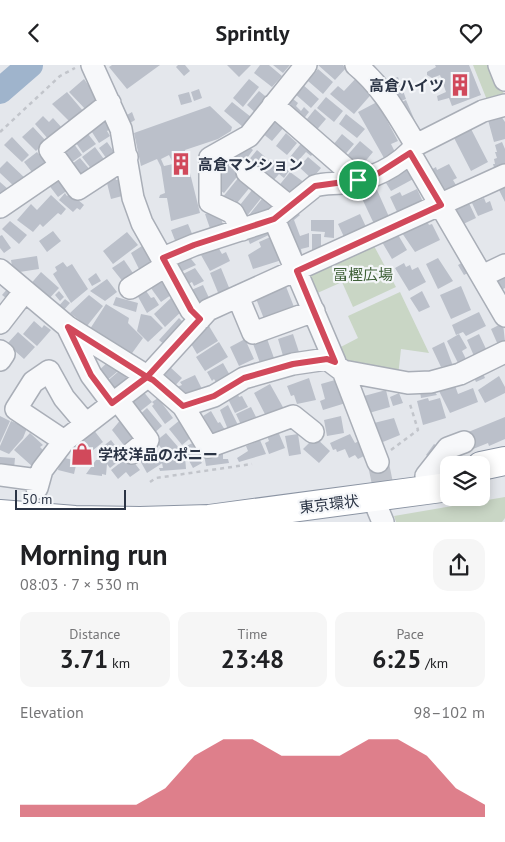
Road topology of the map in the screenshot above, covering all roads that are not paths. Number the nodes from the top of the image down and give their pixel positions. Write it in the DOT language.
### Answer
graph roads {
  1 [pos="92,65"];
  2 [pos="306,65"];
  3 [pos="356,65"];
  4 [pos="499,65"];
  5 [pos="505,80"];
  6 [pos="110,103"];
  7 [pos="273,105"];
  8 [pos="505,105"];
  9 [pos="413,149"];
  10 [pos="126,157"];
  11 [pos="60,166"];
  12 [pos="247,172"];
  13 [pos="505,175"];
  14 [pos="358,180"];
  15 [pos="441,205"];
  16 [pos="0,207"];
  17 [pos="281,213"];
  18 [pos="242,230"];
  19 [pos="165,262"];
  20 [pos="505,265"];
  21 [pos="0,270"];
  22 [pos="297,271"];
  23 [pos="482,276"];
  24 [pos="130,288"];
  25 [pos="24,292"];
  26 [pos="238,297"];
  27 [pos="314,311"];
  28 [pos="505,316"];
  29 [pos="200,319"];
  30 [pos="0,323"];
  31 [pos="68,327"];
  32 [pos="0,351"];
  33 [pos="505,352"];
  34 [pos="0,360"];
  35 [pos="339,367"];
  36 [pos="147,377"];
  37 [pos="114,401"];
  38 [pos="183,406"];
  39 [pos="86,424"];
  40 [pos="313,432"];
  41 [pos="64,441"];
  42 [pos="464,442"];
  43 [pos="132,453"];
  44 [pos="446,456"];
  45 [pos="377,460"];
  46 [pos="505,461"];
  47 [pos="490,464"];
  48 [pos="0,475"];
  49 [pos="505,476"];
  50 [pos="440,479"];
  51 [pos="490,479"];
  52 [pos="440,480"];
  53 [pos="0,499"];
  54 [pos="0,514"];
  55 [pos="384,514"];
  56 [pos="208,521"];
  1 -- 6 [label="street"];
  2 -- 7 [label="street"];
  3 -- 9 [label="street"];
  4 -- 5 [label="street"];
  6 -- 10 [label="street"];
  6 -- 11 [label="street"];
  7 -- 14 [label="street"];
  7 -- 18 [label="street"];
  8 -- 9 [label="street"];
  9 -- 14 [label="street"];
  9 -- 15 [label="street"];
  10 -- 11 [label="street"];
  10 -- 19 [label="street"];
  11 -- 16 [label="street"];
  12 -- 17 [label="street"];
  13 -- 15 [label="street"];
  14 -- 17 [label="street"];
  15 -- 22 [label="street"];
  15 -- 23 [label="street"];
  17 -- 18 [label="street"];
  17 -- 22 [label="street"];
  18 -- 19 [label="street"];
  19 -- 24 [label="street"];
  19 -- 29 [label="street"];
  20 -- 23 [label="street"];
  21 -- 25 [label="street"];
  22 -- 26 [label="street"];
  22 -- 27 [label="street"];
  23 -- 28 [label="street"];
  25 -- 30 [label="street"];
  25 -- 31 [label="street"];
  26 -- 27 [label="street"];
  26 -- 29 [label="street"];
  27 -- 35 [label="street"];
  29 -- 36 [label="street"];
  31 -- 36 [label="street"];
  31 -- 37 [label="street"];
  32 -- 34 [label="street"];
  33 -- 35 [label="street"];
  35 -- 38 [label="street"];
  35 -- 45 [label="street"];
  36 -- 37 [label="street"];
  36 -- 38 [label="street"];
  37 -- 39 [label="street"];
  37 -- 43 [label="street"];
  38 -- 40 [label="street"];
  39 -- 41 [label="street"];
  39 -- 41 [label="street"];
  41 -- 48 [label="street"];
  42 -- 44 [label="street"];
  46 -- 47 [label="highway"];
  49 -- 51 [label="highway"];
  50 -- 53 [label="highway, 東京環状"];
  52 -- 55 [label="highway, 東京環状"];
  54 -- 56 [label="highway, 東京環状"];
  55 -- 56 [label="highway, 東京環状"];
}
